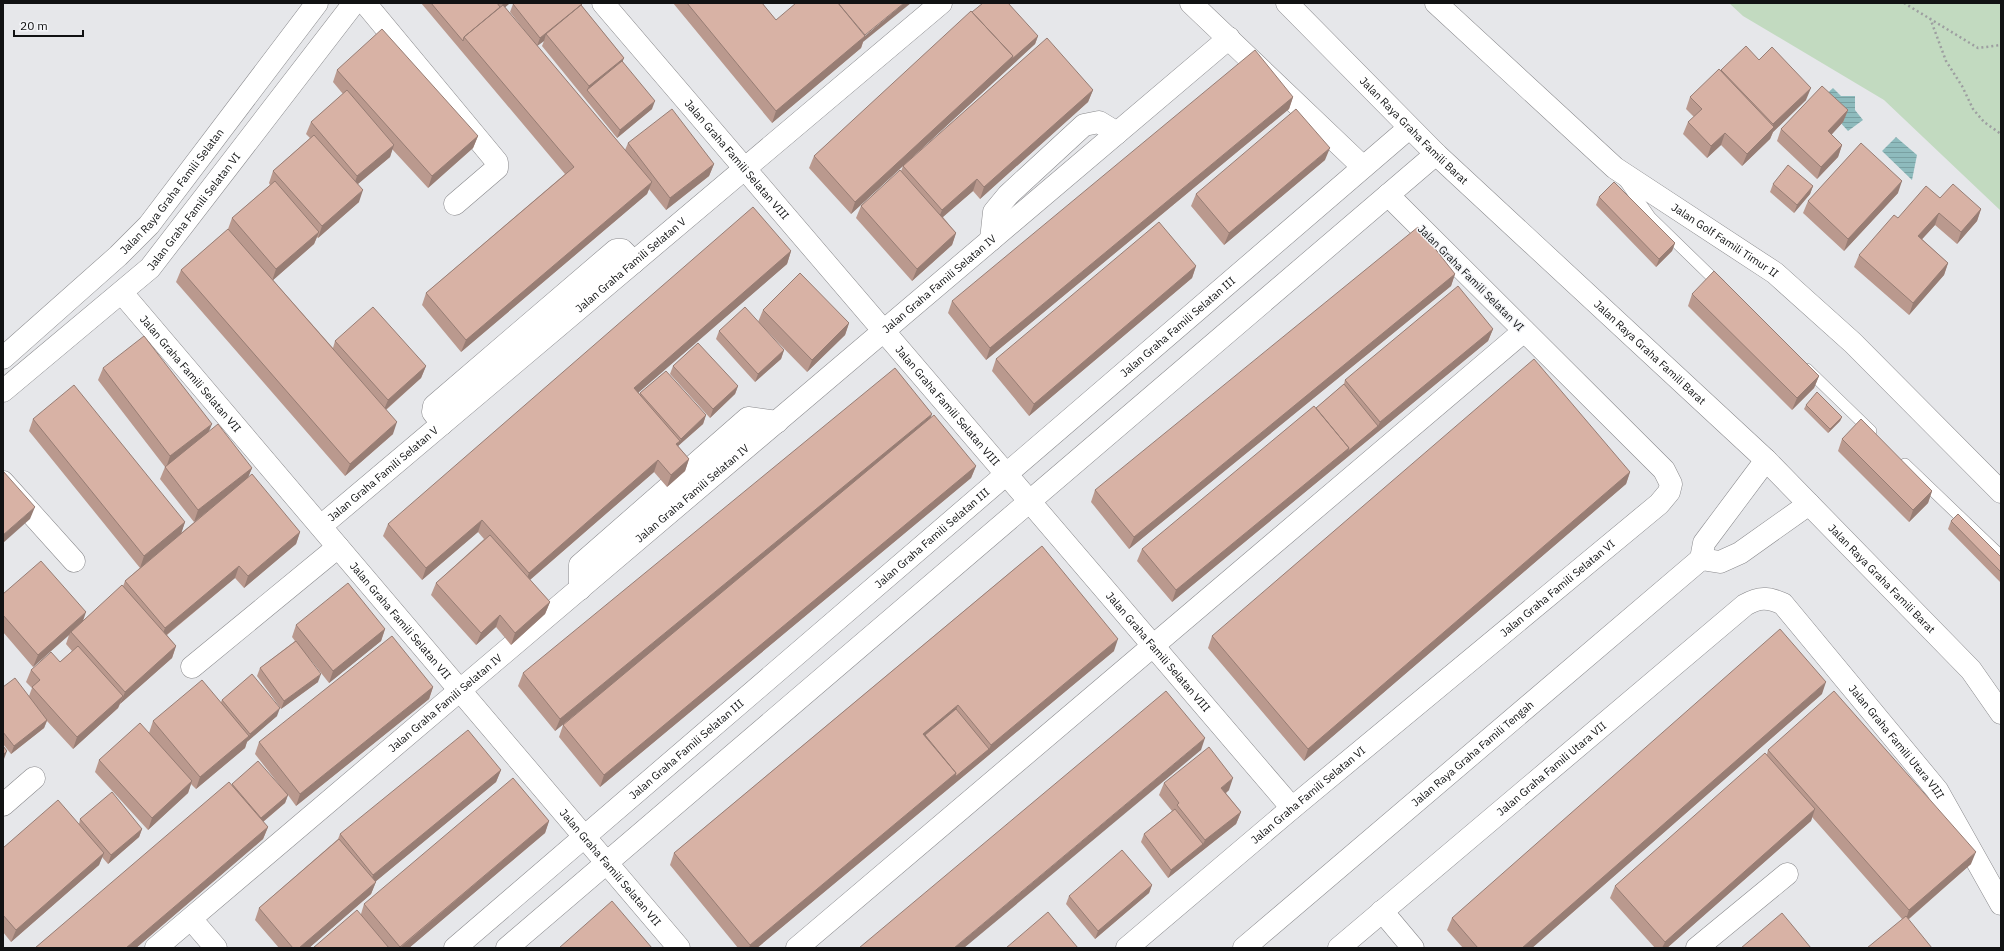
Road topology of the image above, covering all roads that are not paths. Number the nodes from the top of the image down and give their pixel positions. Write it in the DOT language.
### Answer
graph roads {
  1 [pos="317,3"];
  2 [pos="354,3"];
  3 [pos="365,3"];
  4 [pos="603,3"];
  5 [pos="941,3"];
  6 [pos="1191,3"];
  7 [pos="1287,3"];
  8 [pos="1436,3"];
  9 [pos="1229,38"];
  10 [pos="1409,128"];
  11 [pos="1436,154"];
  12 [pos="1363,167"];
  13 [pos="745,168"];
  14 [pos="1615,168"];
  15 [pos="1388,195"];
  16 [pos="455,204"];
  17 [pos="122,293"];
  18 [pos="1731,295"];
  19 [pos="884,331"];
  20 [pos="1524,331"];
  21 [pos="3,358"];
  22 [pos="1800,362"];
  23 [pos="3,391"];
  24 [pos="1880,440"];
  25 [pos="1897,456"];
  26 [pos="1766,460"];
  27 [pos="1006,474"];
  28 [pos="3,482"];
  29 [pos="2001,492"];
  30 [pos="1030,501"];
  31 [pos="1809,504"];
  32 [pos="321,526"];
  33 [pos="338,546"];
  34 [pos="2001,556"];
  35 [pos="1701,559"];
  36 [pos="74,561"];
  37 [pos="1768,598"];
  38 [pos="1153,646"];
  39 [pos="192,666"];
  40 [pos="460,690"];
  41 [pos="2001,713"];
  42 [pos="34,778"];
  43 [pos="3,805"];
  44 [pos="1292,808"];
  45 [pos="585,837"];
  46 [pos="607,863"];
  47 [pos="1787,874"];
  48 [pos="2001,904"];
  49 [pos="1382,911"];
  50 [pos="191,919"];
  51 [pos="156,948"];
  52 [pos="216,948"];
  53 [pos="455,948"];
  54 [pos="507,948"];
  55 [pos="679,948"];
  56 [pos="797,948"];
  57 [pos="1127,948"];
  58 [pos="1244,948"];
  59 [pos="1339,948"];
  60 [pos="1413,948"];
  61 [pos="1697,948"];
  1 -- 21 [label="street, Jalan Raya Graha Famili Selatan"];
  2 -- 17 [label="street, Jalan Graha Famili Selatan VI"];
  3 -- 16 [label="street"];
  4 -- 13 [label="street, Jalan Graha Famili Selatan VIII"];
  5 -- 13 [label="street, Jalan Graha Famili Selatan V"];
  6 -- 9 [label="street"];
  7 -- 10 [label="street, Jalan Raya Graha Famili Barat"];
  8 -- 14 [label="street, Jalan Golf Famili Timur II"];
  9 -- 12 [label="street"];
  9 -- 19 [label="street, Jalan Graha Famili Selatan IV"];
  10 -- 11 [label="street, Jalan Raya Graha Famili Barat"];
  10 -- 12 [label="street, Jalan Graha Famili Selatan III"];
  11 -- 15 [label="street"];
  11 -- 26 [label="street, Jalan Raya Graha Famili Barat"];
  12 -- 27 [label="street, Jalan Graha Famili Selatan III"];
  13 -- 19 [label="street, Jalan Graha Famili Selatan VIII"];
  13 -- 32 [label="street, Jalan Graha Famili Selatan V"];
  14 -- 18 [label="lane"];
  14 -- 29 [label="street, Jalan Golf Famili Timur II"];
  15 -- 20 [label="street, Jalan Graha Famili Selatan VI"];
  15 -- 30 [label="street"];
  17 -- 23 [label="street, Jalan Graha Famili Selatan VI"];
  17 -- 32 [label="street, Jalan Graha Famili Selatan VII"];
  19 -- 27 [label="street, Jalan Graha Famili Selatan VIII"];
  19 -- 40 [label="street, Jalan Graha Famili Selatan IV"];
  20 -- 38 [label="street"];
  20 -- 44 [label="street, Jalan Graha Famili Selatan VI"];
  22 -- 24 [label="lane"];
  25 -- 34 [label="lane"];
  26 -- 31 [label="street, Jalan Raya Graha Famili Barat"];
  26 -- 35 [label="street"];
  27 -- 30 [label="street, Jalan Graha Famili Selatan VIII"];
  27 -- 45 [label="street, Jalan Graha Famili Selatan III"];
  28 -- 36 [label="street"];
  30 -- 38 [label="street, Jalan Graha Famili Selatan VIII"];
  30 -- 46 [label="street"];
  31 -- 35 [label="street"];
  31 -- 41 [label="street, Jalan Raya Graha Famili Barat"];
  32 -- 33 [label="street, Jalan Graha Famili Selatan VII"];
  33 -- 39 [label="street"];
  33 -- 40 [label="street, Jalan Graha Famili Selatan VII"];
  35 -- 58 [label="street, Jalan Raya Graha Famili Tengah"];
  37 -- 48 [label="street, Jalan Graha Famili Utara VIII"];
  37 -- 49 [label="street, Jalan Graha Famili Utara VII"];
  38 -- 44 [label="street, Jalan Graha Famili Selatan VIII"];
  38 -- 56 [label="street"];
  40 -- 45 [label="street, Jalan Graha Famili Selatan VII"];
  40 -- 50 [label="street, Jalan Graha Famili Selatan IV"];
  42 -- 43 [label="street"];
  44 -- 57 [label="street, Jalan Graha Famili Selatan VI"];
  45 -- 46 [label="street, Jalan Graha Famili Selatan VII"];
  45 -- 53 [label="street, Jalan Graha Famili Selatan III"];
  46 -- 54 [label="street"];
  46 -- 55 [label="street, Jalan Graha Famili Selatan VII"];
  47 -- 61 [label="street"];
  49 -- 59 [label="street, Jalan Graha Famili Utara VII"];
  49 -- 60 [label="street"];
  50 -- 51 [label="street, Jalan Graha Famili Selatan IV"];
  50 -- 52 [label="street"];
}
